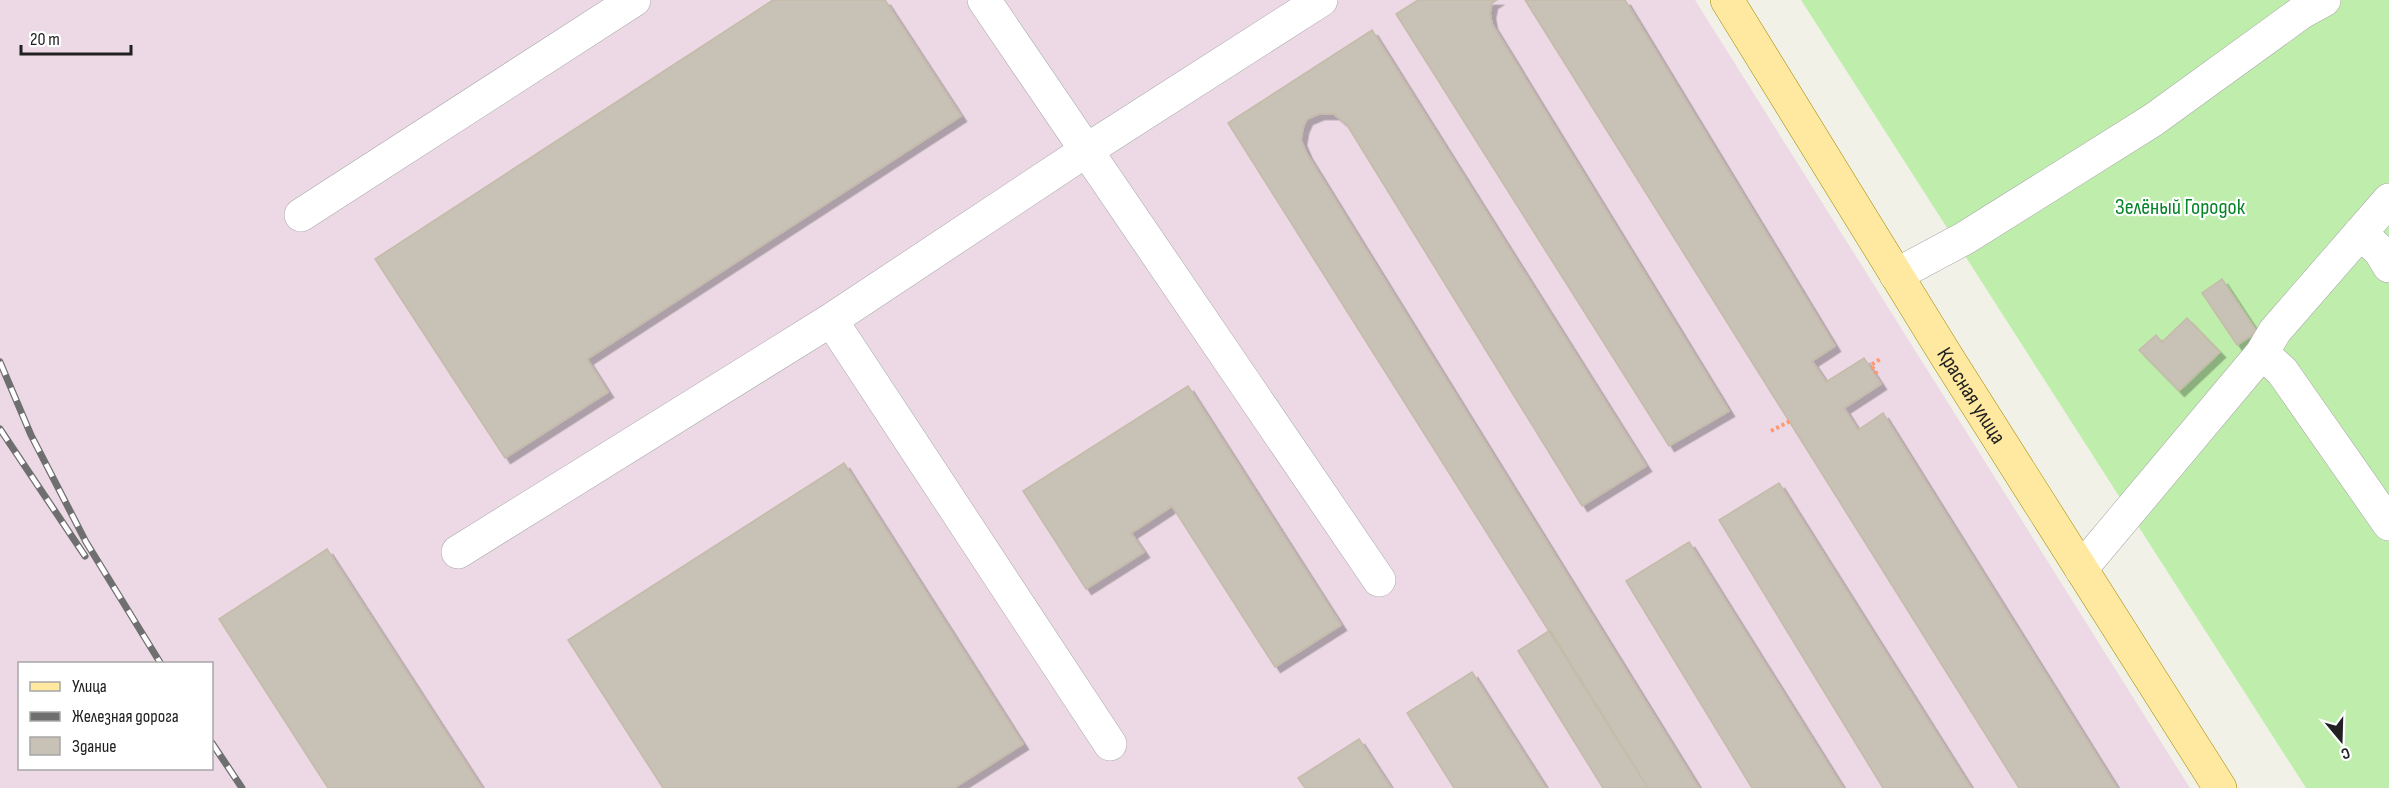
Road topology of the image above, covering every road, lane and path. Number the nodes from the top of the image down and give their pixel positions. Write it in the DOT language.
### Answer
graph roads {
  1 [pos="634,0"];
  2 [pos="984,0"];
  3 [pos="1321,0"];
  4 [pos="1727,0"];
  5 [pos="2307,4"];
  6 [pos="1283,10"];
  7 [pos="1087,150"];
  8 [pos="2389,200"];
  9 [pos="301,214"];
  10 [pos="2360,233"];
  11 [pos="2389,266"];
  12 [pos="1896,275"];
  13 [pos="831,320"];
  14 [pos="2262,353"];
  15 [pos="1882,358"];
  16 [pos="1877,374"];
  17 [pos="1790,422"];
  18 [pos="1771,431"];
  19 [pos="2389,524"];
  20 [pos="458,552"];
  21 [pos="2081,569"];
  22 [pos="1379,580"];
  23 [pos="1110,744"];
  24 [pos="2220,788"];
  1 -- 9 [label="lane"];
  2 -- 7 [label="lane"];
  3 -- 6 [label="lane"];
  4 -- 12 [label="main road, Красная улица"];
  5 -- 12 [label="lane"];
  6 -- 7 [label="lane"];
  7 -- 13 [label="lane"];
  7 -- 22 [label="lane"];
  8 -- 10 [label="lane"];
  10 -- 11 [label="lane"];
  10 -- 14 [label="lane"];
  12 -- 21 [label="main road, Красная улица"];
  13 -- 20 [label="lane"];
  13 -- 23 [label="lane"];
  14 -- 19 [label="lane"];
  14 -- 21 [label="lane"];
  15 -- 16 [label="path"];
  17 -- 18 [label="path"];
  21 -- 24 [label="main road, Красная улица"];
}
